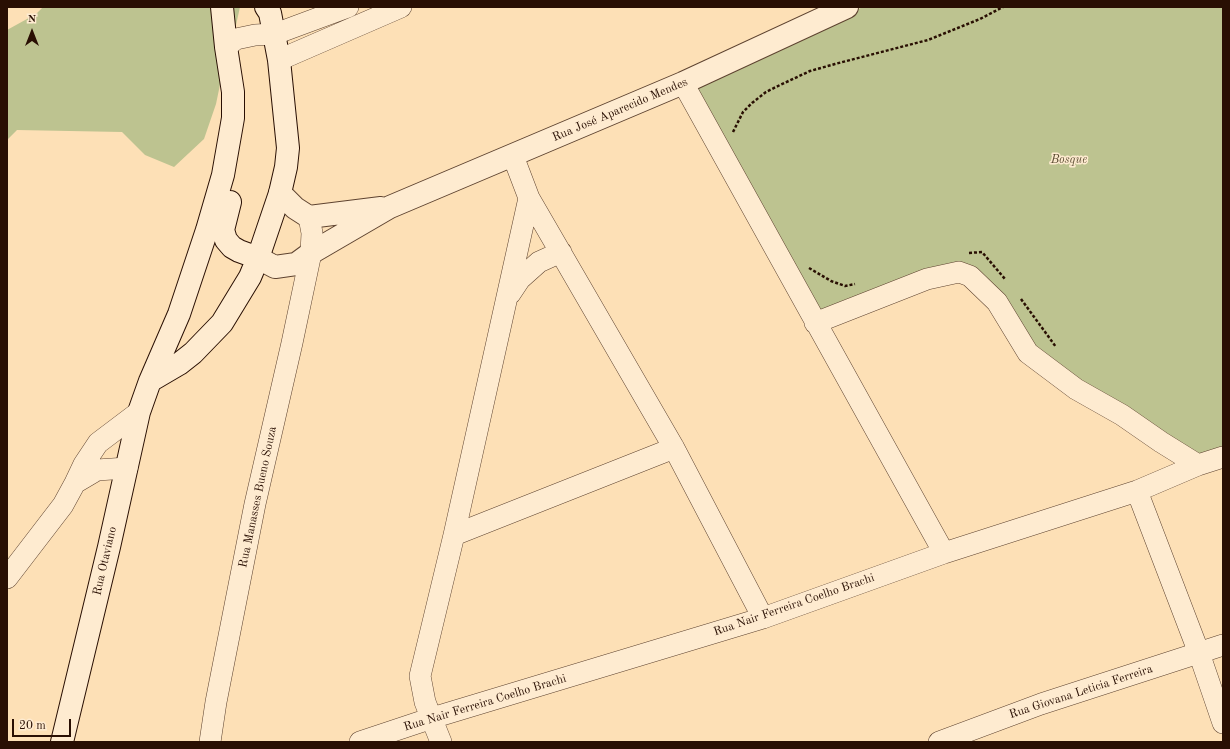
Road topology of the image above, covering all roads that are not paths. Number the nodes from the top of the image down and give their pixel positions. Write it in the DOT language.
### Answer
graph roads {
  1 [pos="222,7"];
  2 [pos="266,7"];
  3 [pos="348,7"];
  4 [pos="401,7"];
  5 [pos="846,7"];
  6 [pos="275,34"];
  7 [pos="226,47"];
  8 [pos="279,60"];
  9 [pos="683,83"];
  10 [pos="513,156"];
  11 [pos="223,174"];
  12 [pos="280,193"];
  13 [pos="529,198"];
  14 [pos="390,207"];
  15 [pos="309,217"];
  16 [pos="561,252"];
  17 [pos="311,253"];
  18 [pos="258,258"];
  19 [pos="507,298"];
  20 [pos="815,323"];
  21 [pos="150,381"];
  22 [pos="139,412"];
  23 [pos="674,448"];
  24 [pos="1223,457"];
  25 [pos="1198,466"];
  26 [pos="127,468"];
  27 [pos="75,483"];
  28 [pos="1137,491"];
  29 [pos="454,536"];
  30 [pos="944,553"];
  31 [pos="7,578"];
  32 [pos="763,618"];
  33 [pos="1223,645"];
  34 [pos="1199,653"];
  35 [pos="432,718"];
  36 [pos="1223,723"];
  37 [pos="62,742"];
  38 [pos="210,742"];
  39 [pos="360,742"];
  40 [pos="441,742"];
  41 [pos="939,742"];
  1 -- 7 [label="main road, Rua Otaviano"];
  2 -- 6 [label="main road"];
  3 -- 6 [label="street"];
  4 -- 8 [label="street"];
  5 -- 9 [label="main road, Rua José Aparecido Mendes"];
  6 -- 7 [label="street"];
  6 -- 8 [label="main road"];
  7 -- 11 [label="main road, Rua Otaviano"];
  8 -- 12 [label="main road"];
  9 -- 10 [label="main road, Rua José Aparecido Mendes"];
  9 -- 20 [label="street"];
  10 -- 13 [label="street"];
  10 -- 14 [label="main road, Rua José Aparecido Mendes"];
  11 -- 18 [label="main road"];
  11 -- 21 [label="main road, Rua Otaviano"];
  12 -- 15 [label="main road"];
  12 -- 18 [label="main road"];
  13 -- 16 [label="street"];
  13 -- 19 [label="street"];
  14 -- 15 [label="main road"];
  14 -- 17 [label="main road"];
  15 -- 17 [label="street, Rua Manasses Bueno Souza"];
  16 -- 19 [label="street"];
  16 -- 23 [label="street"];
  17 -- 18 [label="main road"];
  17 -- 38 [label="street, Rua Manasses Bueno Souza"];
  18 -- 21 [label="main road"];
  19 -- 29 [label="street"];
  20 -- 25 [label="street"];
  20 -- 30 [label="street"];
  21 -- 22 [label="main road, Rua Otaviano"];
  22 -- 26 [label="main road, Rua Otaviano"];
  22 -- 27 [label="street"];
  23 -- 29 [label="street"];
  23 -- 32 [label="street"];
  24 -- 25 [label="street, Rua Nair Ferreira Coelho Brachi"];
  25 -- 28 [label="street, Rua Nair Ferreira Coelho Brachi"];
  26 -- 27 [label="street"];
  26 -- 37 [label="main road, Rua Otaviano"];
  27 -- 31 [label="street"];
  28 -- 30 [label="street, Rua Nair Ferreira Coelho Brachi"];
  28 -- 34 [label="street"];
  29 -- 35 [label="street"];
  30 -- 32 [label="street, Rua Nair Ferreira Coelho Brachi"];
  32 -- 35 [label="street, Rua Nair Ferreira Coelho Brachi"];
  33 -- 34 [label="street, Rua Giovana Leticia Ferreira"];
  34 -- 36 [label="street"];
  34 -- 41 [label="street, Rua Giovana Leticia Ferreira"];
  35 -- 39 [label="street, Rua Nair Ferreira Coelho Brachi"];
  35 -- 40 [label="street"];
}
